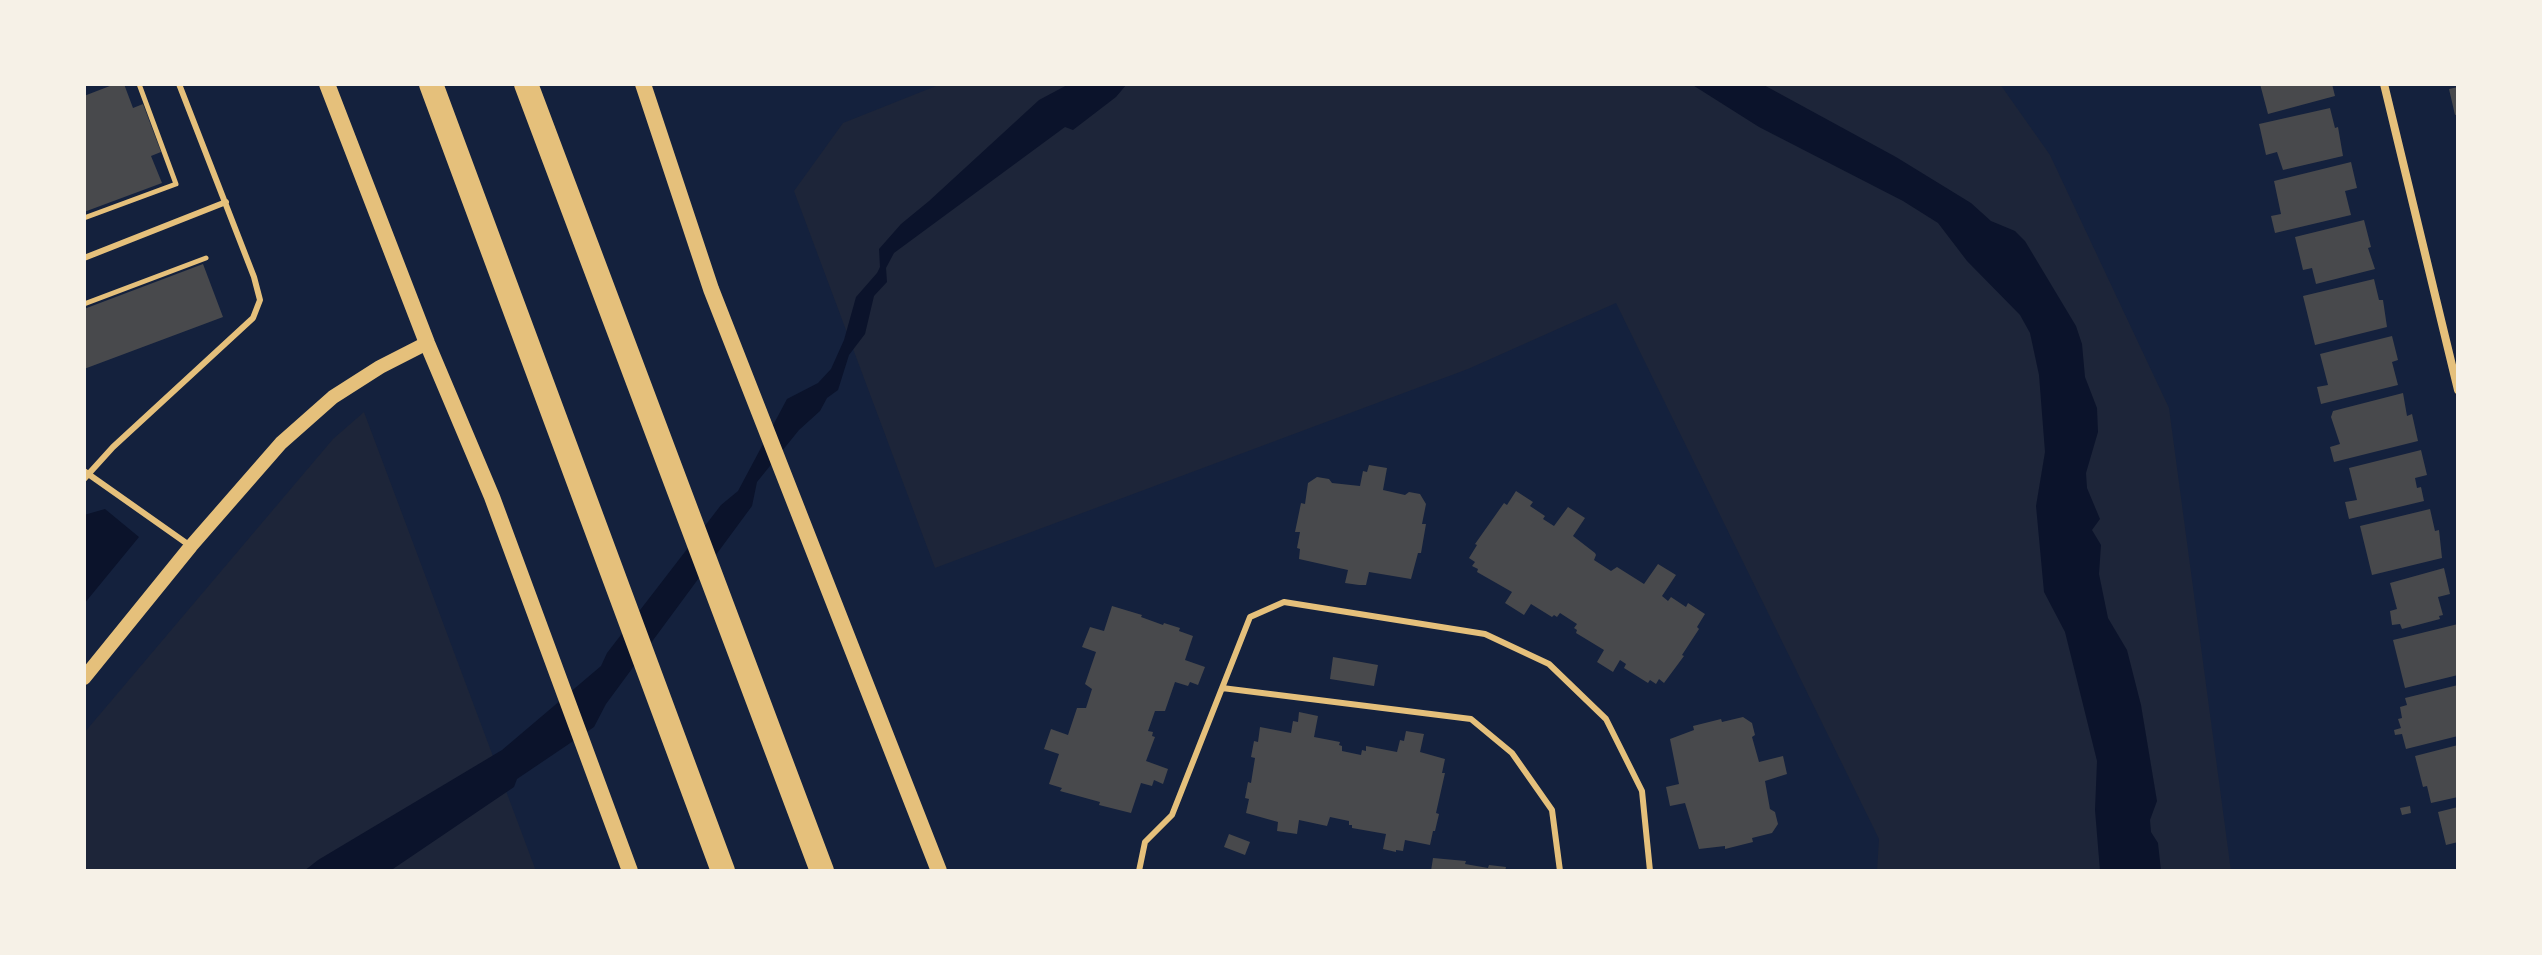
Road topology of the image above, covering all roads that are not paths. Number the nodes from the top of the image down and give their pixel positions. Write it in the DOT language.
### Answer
graph roads {
  1 [pos="179,84"];
  2 [pos="327,84"];
  3 [pos="431,84"];
  4 [pos="526,84"];
  5 [pos="534,84"];
  6 [pos="643,84"];
  7 [pos="2384,84"];
  8 [pos="554,161"];
  9 [pos="226,202"];
  10 [pos="84,258"];
  11 [pos="427,343"];
  12 [pos="2458,390"];
  13 [pos="85,475"];
  14 [pos="191,546"];
  15 [pos="84,678"];
  16 [pos="1222,688"];
  17 [pos="630,871"];
  18 [pos="723,871"];
  19 [pos="822,871"];
  20 [pos="939,871"];
  21 [pos="1139,871"];
  22 [pos="1560,871"];
  23 [pos="1650,871"];
  1 -- 9 [label="lane"];
  2 -- 11 [label="main road"];
  3 -- 18 [label="highway"];
  4 -- 8 [label="highway"];
  5 -- 8 [label="highway"];
  6 -- 20 [label="main road"];
  7 -- 12 [label="street"];
  8 -- 19 [label="highway"];
  9 -- 10 [label="lane"];
  9 -- 13 [label="lane"];
  11 -- 14 [label="street"];
  11 -- 17 [label="main road"];
  13 -- 14 [label="lane"];
  14 -- 15 [label="street"];
  16 -- 21 [label="lane"];
  16 -- 22 [label="lane"];
  16 -- 23 [label="lane"];
}
